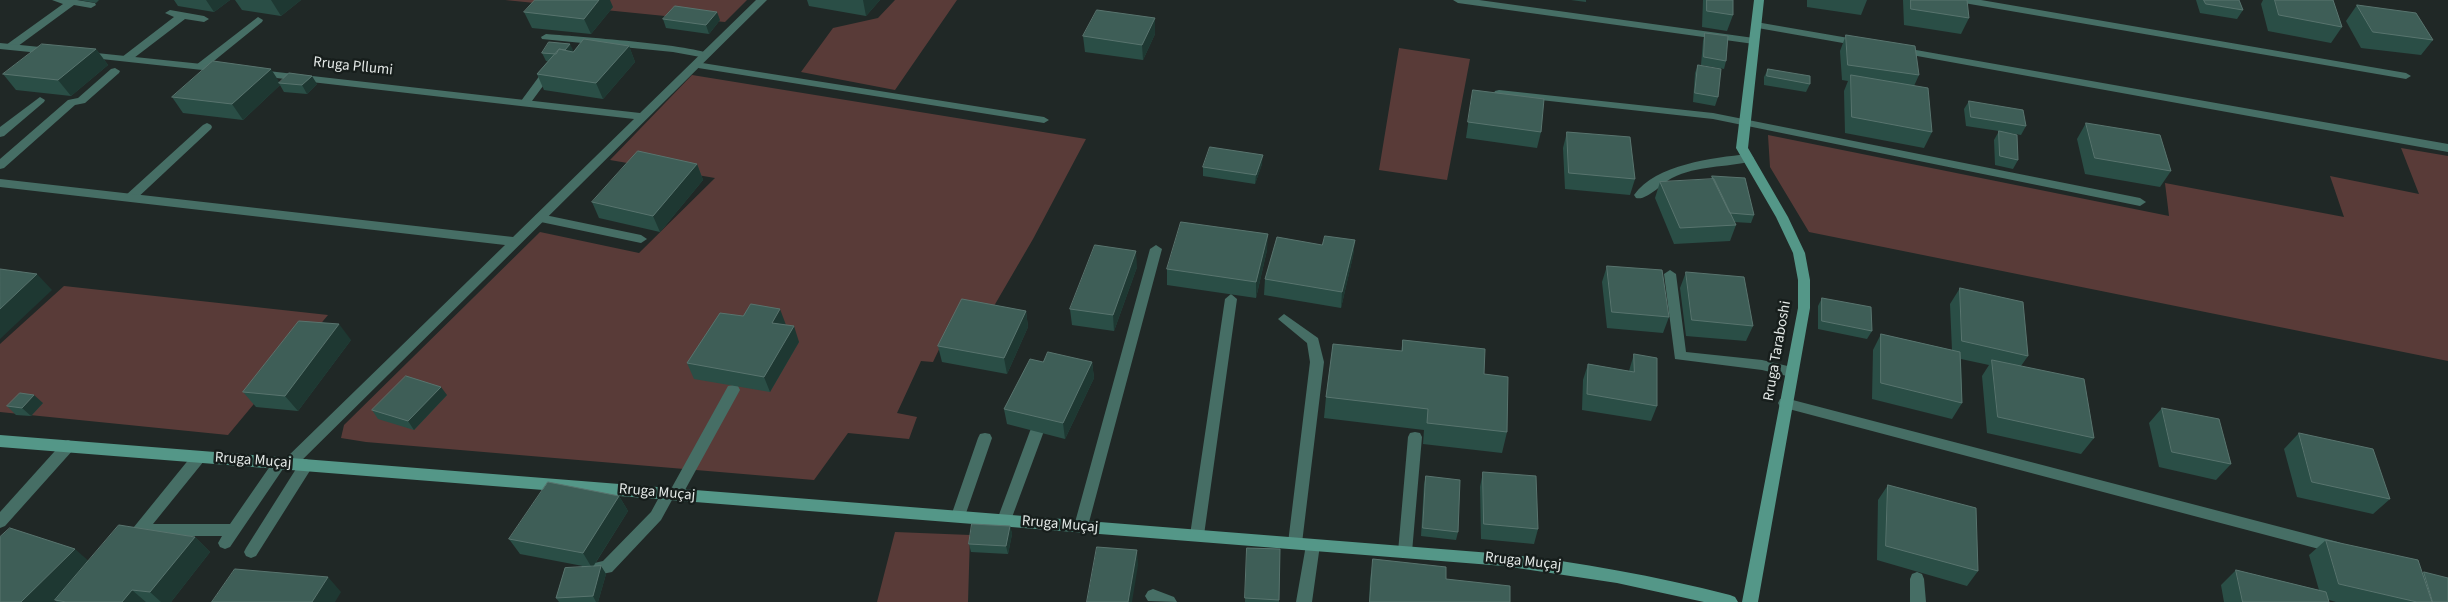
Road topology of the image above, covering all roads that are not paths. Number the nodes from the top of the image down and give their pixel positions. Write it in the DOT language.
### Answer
graph roads {
  1 [pos="57,0"];
  2 [pos="762,0"];
  3 [pos="1458,0"];
  4 [pos="1759,0"];
  5 [pos="1964,0"];
  6 [pos="72,2"];
  7 [pos="91,5"];
  8 [pos="170,13"];
  9 [pos="183,15"];
  10 [pos="204,19"];
  11 [pos="258,20"];
  12 [pos="1756,25"];
  13 [pos="546,37"];
  14 [pos="1754,41"];
  15 [pos="1869,44"];
  16 [pos="5,46"];
  17 [pos="1889,48"];
  18 [pos="58,52"];
  19 [pos="77,54"];
  20 [pos="706,55"];
  21 [pos="126,60"];
  22 [pos="553,65"];
  23 [pos="696,65"];
  24 [pos="200,67"];
  25 [pos="230,70"];
  26 [pos="115,71"];
  27 [pos="250,72"];
  28 [pos="2406,76"];
  29 [pos="1499,94"];
  30 [pos="40,100"];
  31 [pos="525,103"];
  32 [pos="643,117"];
  33 [pos="1044,120"];
  34 [pos="1744,124"];
  35 [pos="207,127"];
  36 [pos="0,133"];
  37 [pos="2448,148"];
  38 [pos="1748,158"];
  39 [pos="0,165"];
  40 [pos="0,183"];
  41 [pos="1640,195"];
  42 [pos="130,198"];
  43 [pos="2140,202"];
  44 [pos="540,218"];
  45 [pos="641,239"];
  46 [pos="516,242"];
  47 [pos="1156,249"];
  48 [pos="1670,274"];
  49 [pos="1230,299"];
  50 [pos="1284,319"];
  51 [pos="1791,372"];
  52 [pos="733,390"];
  53 [pos="1784,404"];
  54 [pos="1037,431"];
  55 [pos="1415,437"];
  56 [pos="985,438"];
  57 [pos="0,441"];
  58 [pos="68,446"];
  59 [pos="199,457"];
  60 [pos="285,464"];
  61 [pos="306,465"];
  62 [pos="672,494"];
  63 [pos="958,516"];
  64 [pos="1004,520"];
  65 [pos="0,522"];
  66 [pos="1081,526"];
  67 [pos="140,530"];
  68 [pos="234,530"];
  69 [pos="1197,535"];
  70 [pos="225,543"];
  71 [pos="1295,543"];
  72 [pos="1313,545"];
  73 [pos="121,551"];
  74 [pos="2350,551"];
  75 [pos="251,552"];
  76 [pos="1405,552"];
  77 [pos="585,572"];
  78 [pos="1917,580"];
  79 [pos="1153,596"];
  80 [pos="1169,602"];
  81 [pos="1304,602"];
  82 [pos="1730,602"];
  83 [pos="1750,602"];
  84 [pos="1918,602"];
  1 -- 6 [label="street"];
  2 -- 20 [label="street"];
  3 -- 14 [label="street"];
  4 -- 12 [label="street, Rruga Taraboshi"];
  5 -- 28 [label="street"];
  6 -- 7 [label="street"];
  6 -- 16 [label="street"];
  8 -- 9 [label="street"];
  9 -- 10 [label="street"];
  9 -- 21 [label="street"];
  11 -- 24 [label="street"];
  12 -- 14 [label="street, Rruga Taraboshi"];
  12 -- 15 [label="street"];
  13 -- 20 [label="street"];
  14 -- 34 [label="street, Rruga Taraboshi"];
  16 -- 18 [label="street"];
  17 -- 37 [label="street"];
  19 -- 21 [label="street"];
  20 -- 23 [label="street"];
  21 -- 24 [label="street"];
  22 -- 31 [label="street"];
  23 -- 32 [label="street"];
  23 -- 33 [label="street"];
  24 -- 25 [label="street"];
  26 -- 39 [label="street"];
  27 -- 31 [label="street, Rruga Pllumi"];
  29 -- 34 [label="street"];
  30 -- 36 [label="street"];
  31 -- 32 [label="street, Rruga Pllumi"];
  32 -- 44 [label="street"];
  34 -- 38 [label="street, Rruga Taraboshi"];
  34 -- 43 [label="street"];
  35 -- 42 [label="street"];
  38 -- 41 [label="street"];
  38 -- 51 [label="street, Rruga Taraboshi"];
  40 -- 42 [label="street"];
  42 -- 46 [label="street"];
  44 -- 45 [label="street"];
  44 -- 46 [label="street"];
  46 -- 60 [label="street"];
  47 -- 66 [label="street"];
  48 -- 51 [label="street"];
  49 -- 69 [label="street"];
  50 -- 71 [label="street"];
  51 -- 53 [label="street, Rruga Taraboshi"];
  52 -- 62 [label="street"];
  53 -- 74 [label="street"];
  53 -- 83 [label="street, Rruga Taraboshi"];
  54 -- 64 [label="street"];
  55 -- 76 [label="street"];
  56 -- 63 [label="street"];
  57 -- 58 [label="street, Rruga Muçaj"];
  58 -- 59 [label="street, Rruga Muçaj"];
  58 -- 65 [label="street"];
  59 -- 60 [label="street, Rruga Muçaj"];
  59 -- 67 [label="street"];
  60 -- 61 [label="street, Rruga Muçaj"];
  60 -- 68 [label="street"];
  61 -- 62 [label="street, Rruga Muçaj"];
  61 -- 75 [label="street"];
  62 -- 63 [label="street, Rruga Muçaj"];
  62 -- 77 [label="street"];
  63 -- 64 [label="street, Rruga Muçaj"];
  64 -- 66 [label="street, Rruga Muçaj"];
  66 -- 69 [label="street, Rruga Muçaj"];
  67 -- 68 [label="street"];
  67 -- 73 [label="street"];
  68 -- 70 [label="street"];
  69 -- 71 [label="street, Rruga Muçaj"];
  71 -- 72 [label="street, Rruga Muçaj"];
  72 -- 76 [label="street, Rruga Muçaj"];
  72 -- 81 [label="street"];
  76 -- 82 [label="street, Rruga Muçaj"];
  78 -- 84 [label="street"];
  79 -- 80 [label="street"];
}
